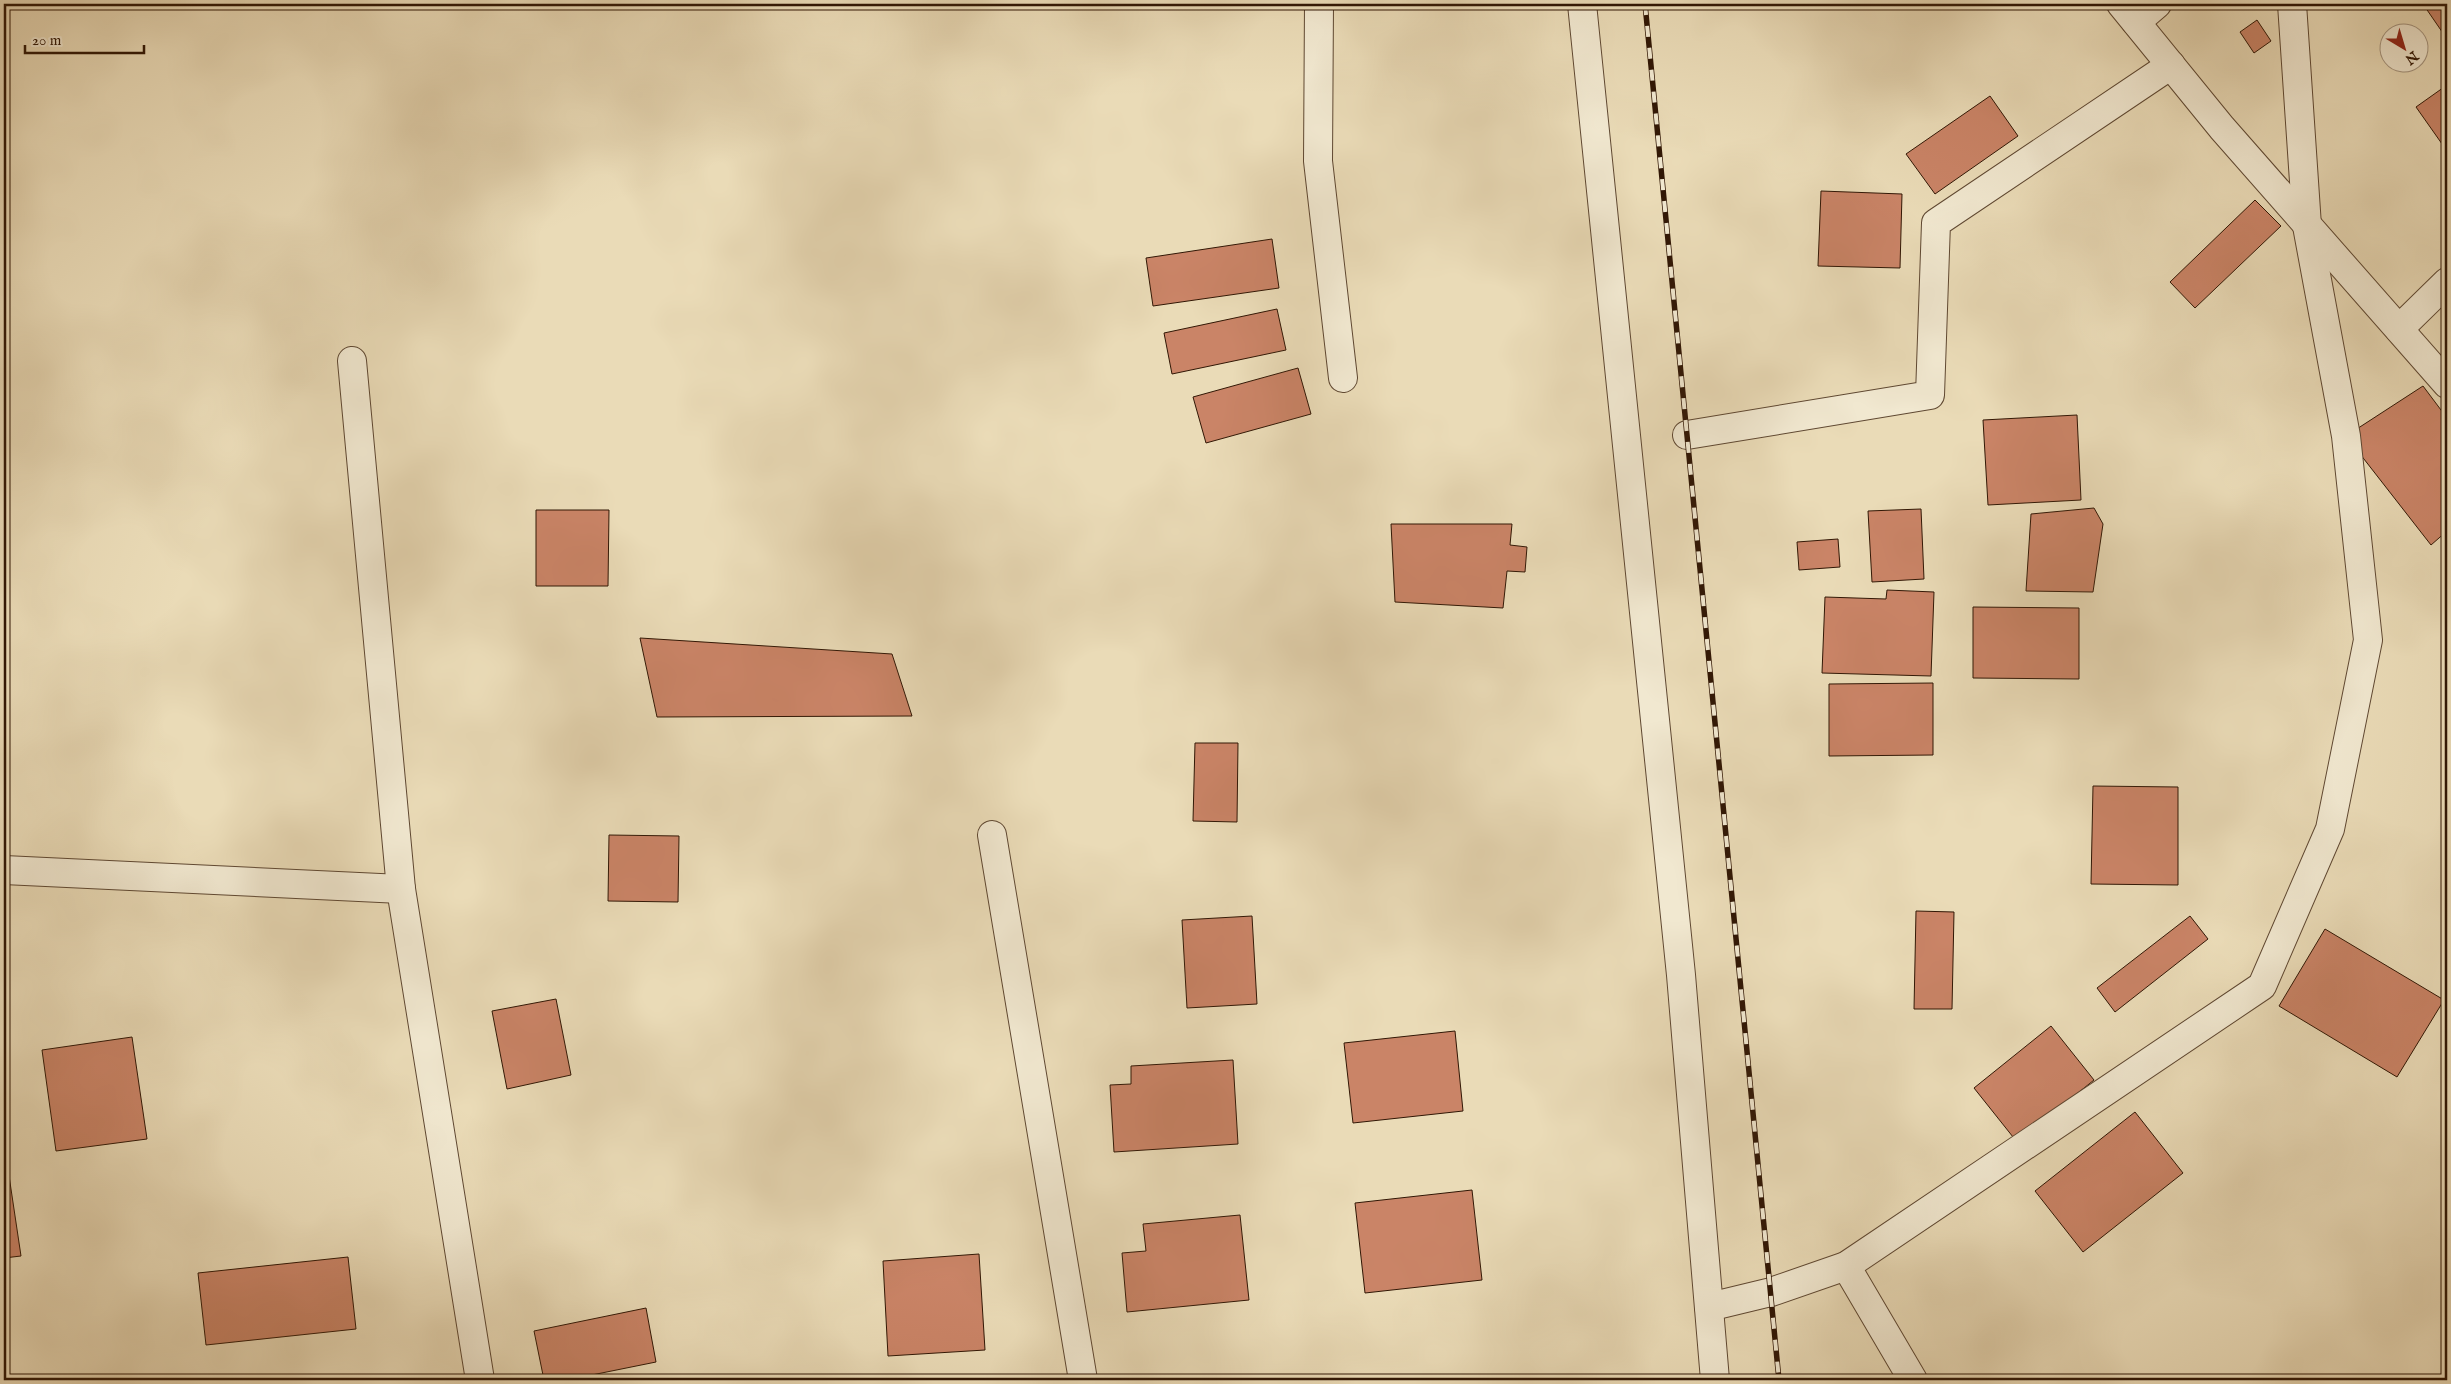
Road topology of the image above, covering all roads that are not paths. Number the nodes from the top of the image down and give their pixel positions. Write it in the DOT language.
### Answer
graph roads {
  1 [pos="1318,4"];
  2 [pos="1582,4"];
  3 [pos="2157,4"];
  4 [pos="2292,4"];
  5 [pos="2128,13"];
  6 [pos="2171,65"];
  7 [pos="2307,226"];
  8 [pos="2447,282"];
  9 [pos="2399,329"];
  10 [pos="352,361"];
  11 [pos="1343,378"];
  12 [pos="2447,384"];
  13 [pos="1687,435"];
  14 [pos="992,835"];
  15 [pos="4,870"];
  16 [pos="401,889"];
  17 [pos="1846,1266"];
  18 [pos="1709,1307"];
  19 [pos="480,1380"];
  20 [pos="1083,1380"];
  21 [pos="1715,1380"];
  22 [pos="1913,1380"];
  1 -- 11 [label="street"];
  2 -- 18 [label="street"];
  3 -- 5 [label="street"];
  4 -- 7 [label="street"];
  5 -- 6 [label="street"];
  6 -- 7 [label="street"];
  6 -- 13 [label="street"];
  7 -- 9 [label="street"];
  7 -- 17 [label="street"];
  8 -- 9 [label="street"];
  9 -- 12 [label="street"];
  10 -- 16 [label="street"];
  14 -- 20 [label="street"];
  15 -- 16 [label="street"];
  16 -- 19 [label="street"];
  17 -- 18 [label="street"];
  17 -- 22 [label="street"];
  18 -- 21 [label="street"];
}
